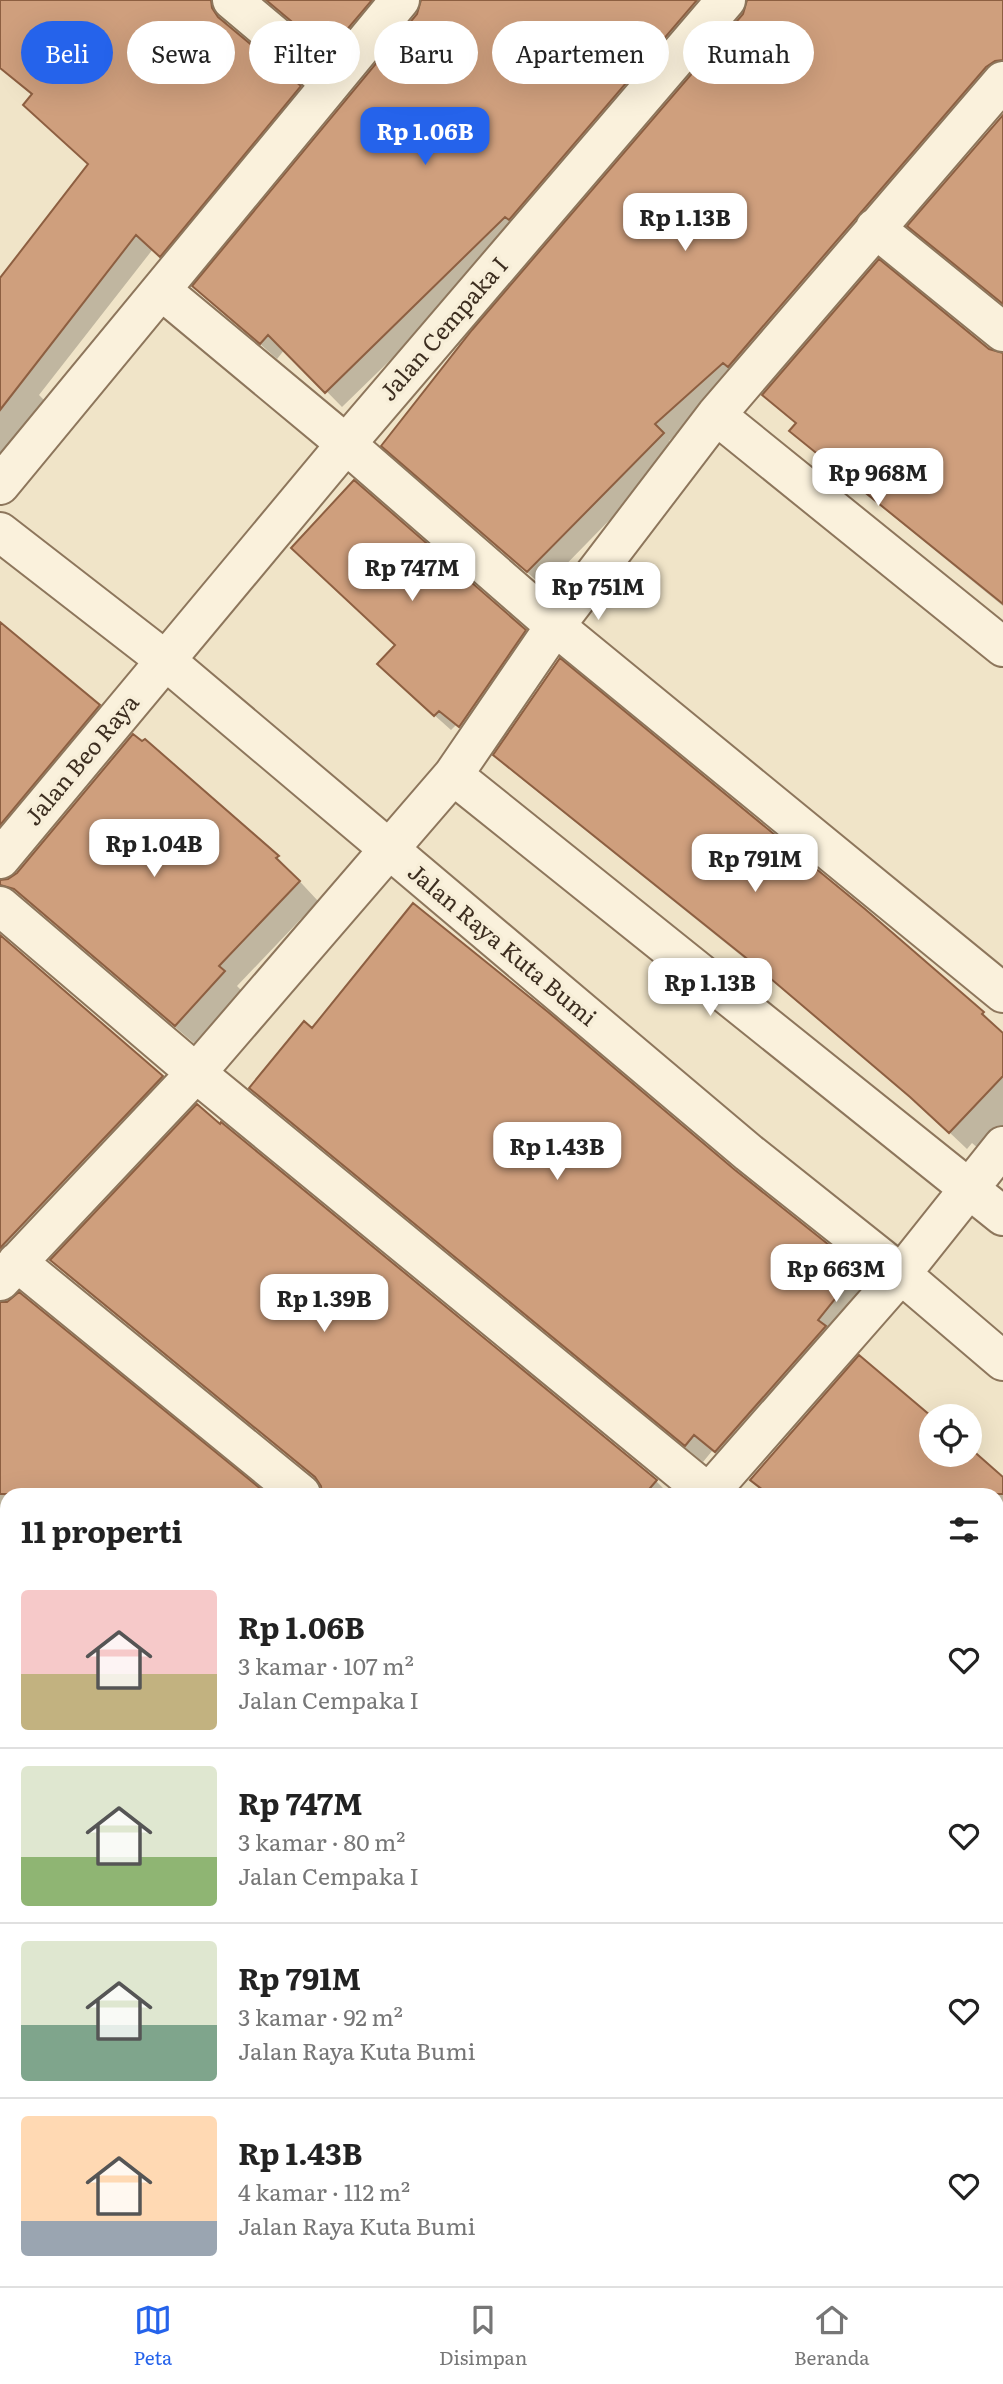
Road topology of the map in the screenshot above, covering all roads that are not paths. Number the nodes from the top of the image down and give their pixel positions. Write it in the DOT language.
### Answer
graph roads {
  1 [pos="232,0"];
  2 [pos="400,0"];
  3 [pos="726,0"];
  4 [pos="257,21"];
  5 [pos="360,48"];
  6 [pos="1003,81"];
  7 [pos="330,84"];
  8 [pos="875,228"];
  9 [pos="160,290"];
  10 [pos="1003,332"];
  11 [pos="716,415"];
  12 [pos="346,444"];
  13 [pos="0,485"];
  14 [pos="0,532"];
  15 [pos="555,626"];
  16 [pos="1003,647"];
  17 [pos="165,660"];
  18 [pos="453,775"];
  19 [pos="388,849"];
  20 [pos="0,859"];
  21 [pos="0,906"];
  22 [pos="1003,993"];
  23 [pos="196,1073"];
  24 [pos="1003,1146"];
  25 [pos="969,1187"];
  26 [pos="1003,1216"];
  27 [pos="8,1272"];
  28 [pos="901,1274"];
  29 [pos="1003,1360"];
  30 [pos="293,1488"];
  31 [pos="701,1488"];
  32 [pos="713,1488"];
  1 -- 4 [label="street"];
  2 -- 5 [label="street"];
  3 -- 12 [label="street, Jalan Cempaka I"];
  6 -- 8 [label="street"];
  7 -- 9 [label="street"];
  8 -- 10 [label="street"];
  8 -- 11 [label="street"];
  9 -- 12 [label="street"];
  9 -- 13 [label="street"];
  11 -- 15 [label="street"];
  11 -- 16 [label="street"];
  12 -- 15 [label="street"];
  12 -- 17 [label="street, Jalan Cempaka I"];
  14 -- 17 [label="street, Jalan Raya Kuta Bumi"];
  15 -- 18 [label="street"];
  15 -- 22 [label="street"];
  17 -- 19 [label="street, Jalan Raya Kuta Bumi"];
  17 -- 20 [label="street, Jalan Beo Raya"];
  18 -- 19 [label="street"];
  18 -- 25 [label="street"];
  19 -- 23 [label="street"];
  19 -- 28 [label="street, Jalan Raya Kuta Bumi"];
  21 -- 23 [label="street"];
  23 -- 27 [label="street"];
  23 -- 31 [label="street"];
  24 -- 25 [label="street"];
  25 -- 26 [label="street"];
  25 -- 28 [label="street"];
  27 -- 30 [label="street"];
  28 -- 29 [label="street, Jalan Raya Kuta Bumi"];
  28 -- 32 [label="street"];
}
